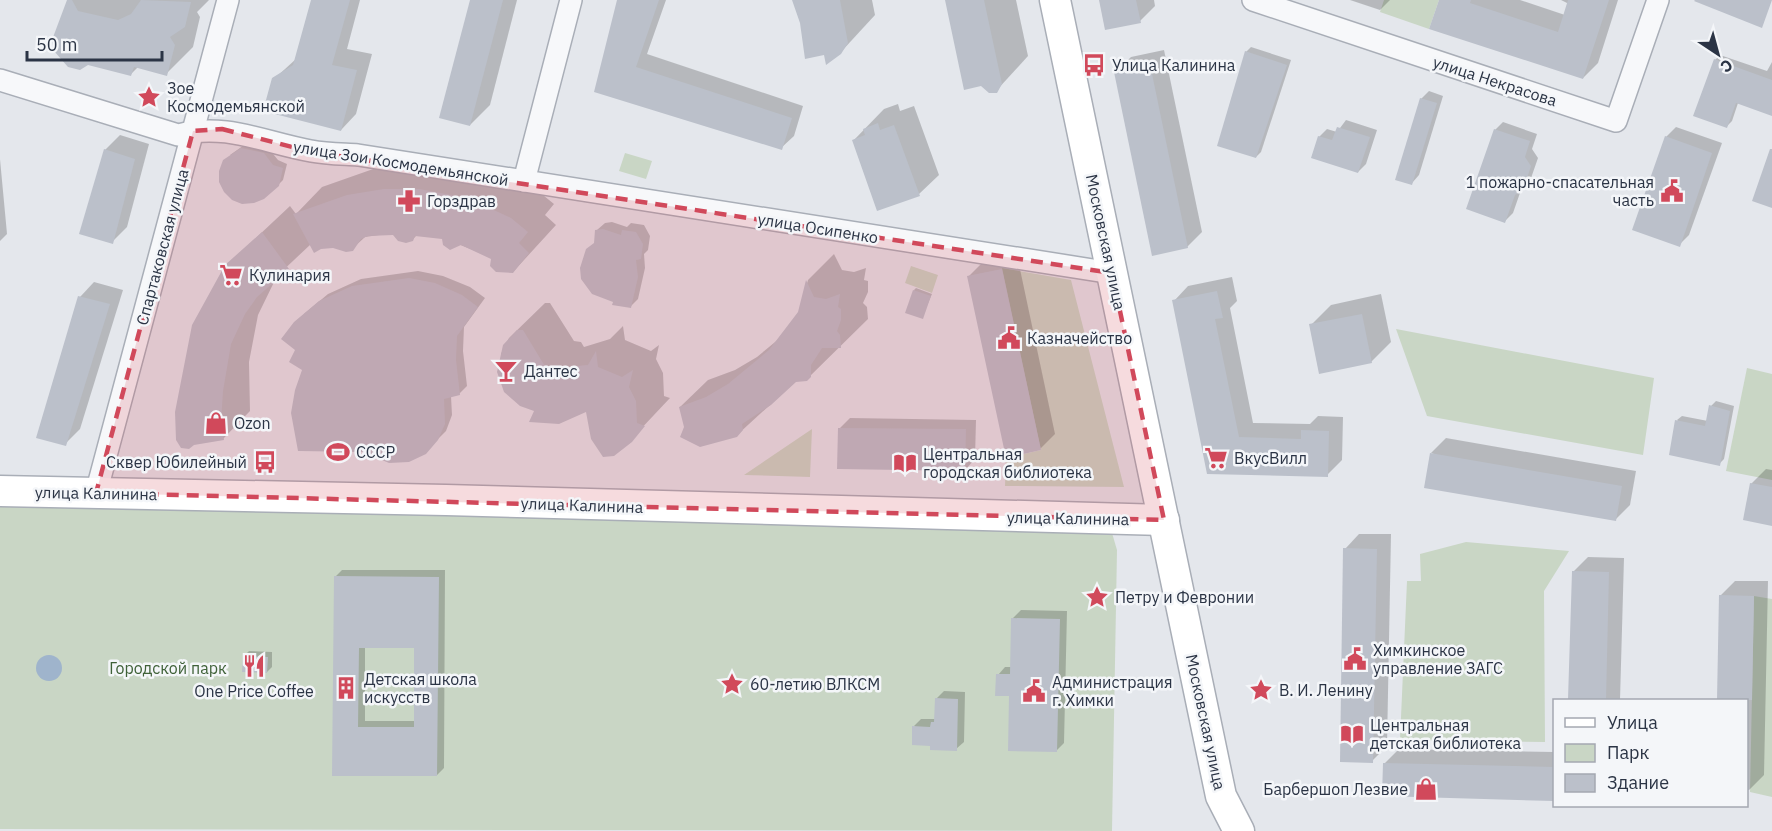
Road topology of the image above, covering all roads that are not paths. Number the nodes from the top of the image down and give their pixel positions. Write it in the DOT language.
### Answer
graph roads {
  1 [pos="228,0"];
  2 [pos="571,0"];
  3 [pos="1055,0"];
  4 [pos="1253,0"];
  5 [pos="1658,0"];
  6 [pos="0,80"];
  7 [pos="193,131"];
  8 [pos="524,182"];
  9 [pos="1112,273"];
  10 [pos="0,491"];
  11 [pos="96,493"];
  12 [pos="1165,530"];
  13 [pos="1239,831"];
  1 -- 7 [label="street, Спартаковская улица"];
  2 -- 8 [label="street"];
  3 -- 9 [label="street, Московская улица"];
  4 -- 5 [label="street, улица Некрасова"];
  6 -- 7 [label="street, улица Зои Космодемьянской"];
  7 -- 8 [label="street, улица Зои Космодемьянской"];
  7 -- 11 [label="street, Спартаковская улица"];
  8 -- 9 [label="street, улица Осипенко"];
  9 -- 12 [label="street, Московская улица"];
  10 -- 11 [label="street, улица Калинина"];
  11 -- 12 [label="street, улица Калинина"];
  12 -- 13 [label="street, Московская улица"];
}
